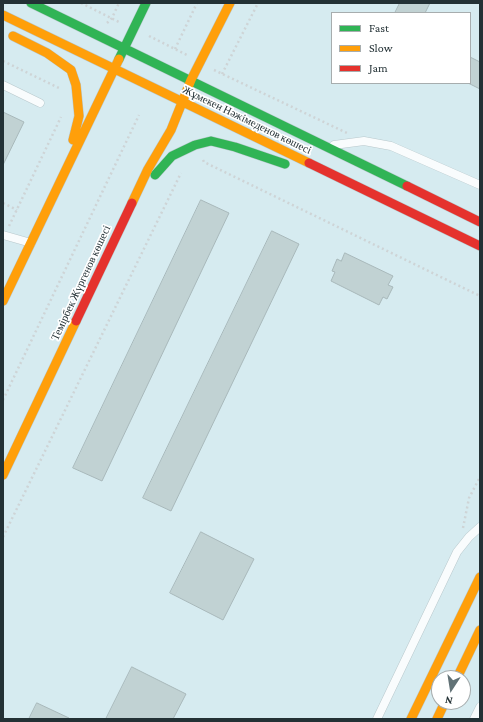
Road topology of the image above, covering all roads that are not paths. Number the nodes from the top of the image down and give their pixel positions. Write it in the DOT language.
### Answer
graph roads {
  1 [pos="31,3"];
  2 [pos="146,3"];
  3 [pos="230,3"];
  4 [pos="3,15"];
  5 [pos="3,30"];
  6 [pos="124,48"];
  7 [pos="114,69"];
  8 [pos="191,80"];
  9 [pos="3,85"];
  10 [pos="182,102"];
  11 [pos="40,103"];
  12 [pos="325,146"];
  13 [pos="334,175"];
  14 [pos="63,177"];
  15 [pos="480,185"];
  16 [pos="134,200"];
  17 [pos="480,222"];
  18 [pos="4,235"];
  19 [pos="31,243"];
  20 [pos="480,246"];
  21 [pos="3,301"];
  22 [pos="3,475"];
  23 [pos="480,527"];
  24 [pos="480,577"];
  25 [pos="480,630"];
  26 [pos="461,670"];
  27 [pos="480,707"];
  28 [pos="377,719"];
  29 [pos="411,719"];
  30 [pos="474,719"];
  1 -- 6 [label="street, Жұмекен Нәжімеденов көшесі"];
  2 -- 6 [label="street"];
  3 -- 8 [label="street"];
  4 -- 7 [label="street, Жұмекен Нәжімеденов көшесі"];
  5 -- 14 [label="street"];
  6 -- 7 [label="street"];
  6 -- 8 [label="street, Жұмекен Нәжімеденов көшесі"];
  7 -- 10 [label="street, Жұмекен Нәжімеденов көшесі"];
  7 -- 14 [label="street"];
  8 -- 10 [label="street, Темірбек Жүргенов көшесі"];
  8 -- 12 [label="street, Жұмекен Нәжімеденов көшесі"];
  9 -- 11 [label="lane"];
  10 -- 13 [label="street, Жұмекен Нәжімеденов көшесі"];
  10 -- 16 [label="street, Темірбек Жүргенов көшесі"];
  12 -- 15 [label="lane"];
  12 -- 17 [label="street, Жұмекен Нәжімеденов көшесі"];
  13 -- 16 [label="street"];
  13 -- 20 [label="street, Жұмекен Нәжімеденов көшесі"];
  14 -- 19 [label="street"];
  16 -- 22 [label="street, Темірбек Жүргенов көшесі"];
  18 -- 19 [label="lane"];
  19 -- 21 [label="street"];
  23 -- 28 [label="lane"];
  24 -- 29 [label="street"];
  25 -- 26 [label="street"];
  27 -- 30 [label="lane"];
}
